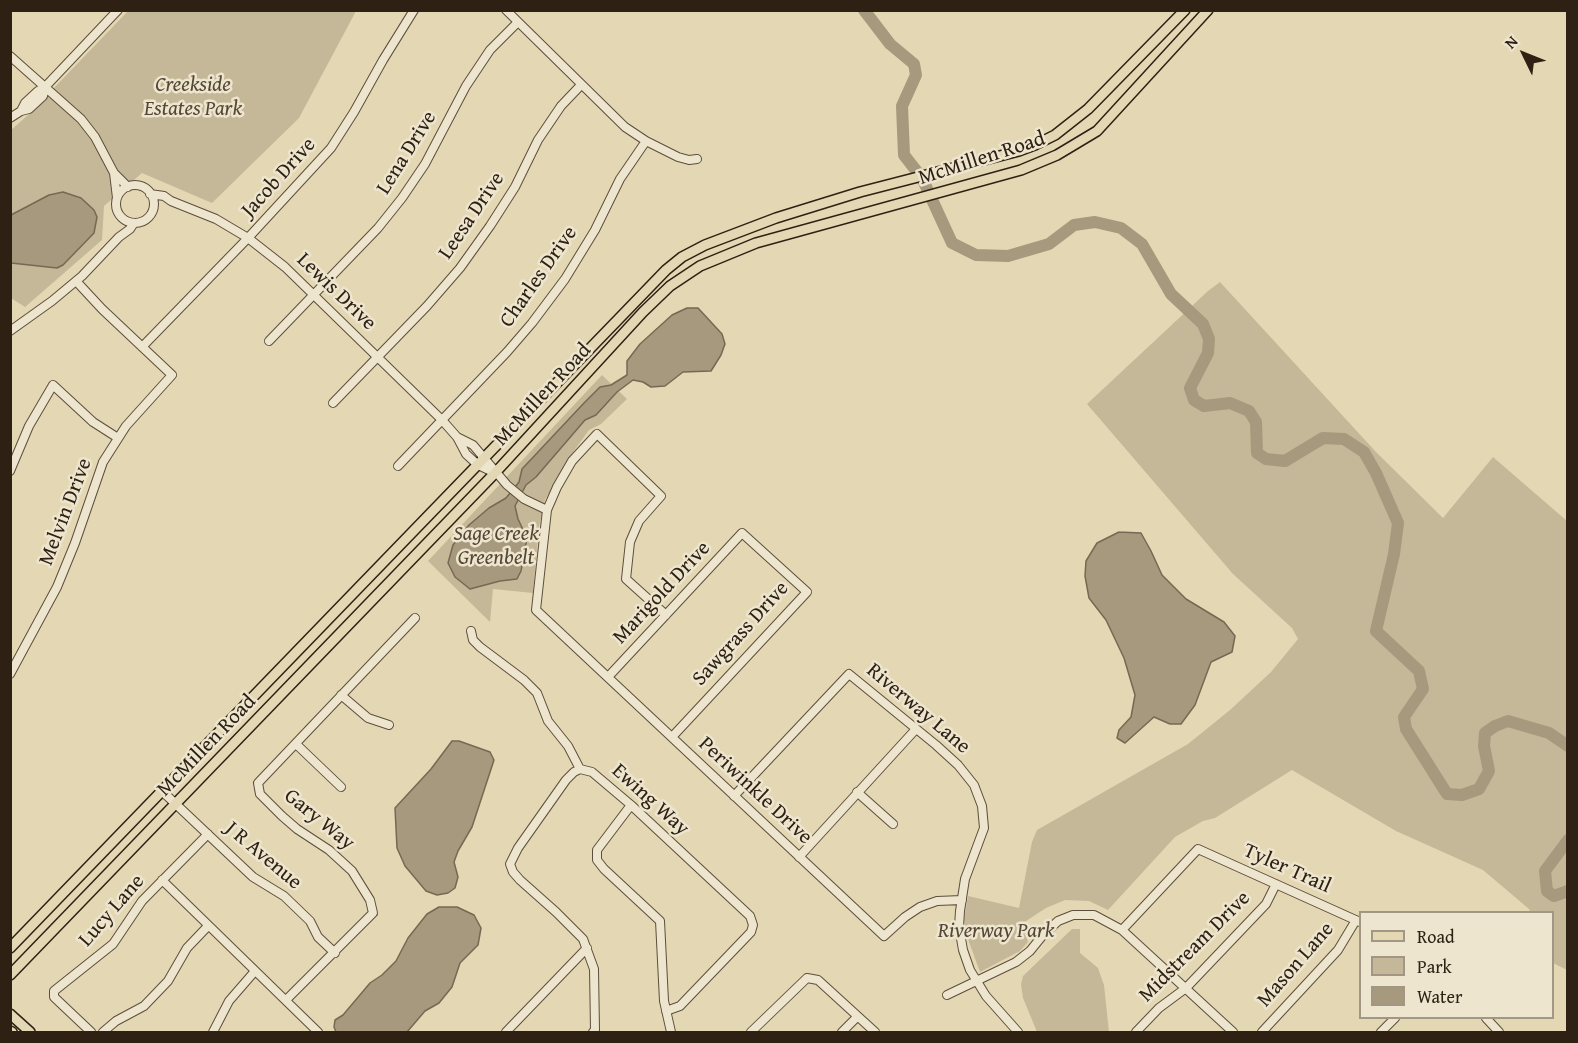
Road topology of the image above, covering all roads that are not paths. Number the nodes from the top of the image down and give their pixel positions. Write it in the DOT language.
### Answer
graph roads {
  1 [pos="118,10"];
  2 [pos="414,10"];
  3 [pos="506,10"];
  4 [pos="1185,10"];
  5 [pos="1208,10"];
  6 [pos="518,22"];
  7 [pos="10,56"];
  8 [pos="581,85"];
  9 [pos="45,87"];
  10 [pos="10,118"];
  11 [pos="646,141"];
  12 [pos="697,159"];
  13 [pos="114,173"];
  14 [pos="128,187"];
  15 [pos="150,194"];
  16 [pos="117,198"];
  17 [pos="171,201"];
  18 [pos="154,207"];
  19 [pos="122,218"];
  20 [pos="134,223"];
  21 [pos="119,237"];
  22 [pos="248,238"];
  23 [pos="76,281"];
  24 [pos="314,295"];
  25 [pos="10,331"];
  26 [pos="269,340"];
  27 [pos="142,347"];
  28 [pos="377,357"];
  29 [pos="333,403"];
  30 [pos="442,420"];
  31 [pos="457,437"];
  32 [pos="118,438"];
  33 [pos="485,458"];
  34 [pos="478,465"];
  35 [pos="398,466"];
  36 [pos="10,471"];
  37 [pos="495,473"];
  38 [pos="548,510"];
  39 [pos="742,533"];
  40 [pos="666,615"];
  41 [pos="415,618"];
  42 [pos="471,631"];
  43 [pos="10,674"];
  44 [pos="608,677"];
  45 [pos="341,695"];
  46 [pos="389,725"];
  47 [pos="916,729"];
  48 [pos="672,737"];
  49 [pos="296,744"];
  50 [pos="580,769"];
  51 [pos="341,787"];
  52 [pos="163,792"];
  53 [pos="857,792"];
  54 [pos="734,796"];
  55 [pos="177,805"];
  56 [pos="631,805"];
  57 [pos="893,824"];
  58 [pos="208,834"];
  59 [pos="799,857"];
  60 [pos="162,880"];
  61 [pos="1276,884"];
  62 [pos="962,900"];
  63 [pos="1358,921"];
  64 [pos="208,926"];
  65 [pos="1122,930"];
  66 [pos="10,948"];
  67 [pos="587,948"];
  68 [pos="335,953"];
  69 [pos="255,971"];
  70 [pos="10,975"];
  71 [pos="977,981"];
  72 [pos="1186,988"];
  73 [pos="947,995"];
  74 [pos="286,1000"];
  75 [pos="666,1011"];
  76 [pos="10,1014"];
  77 [pos="857,1017"];
  78 [pos="1393,1019"];
  79 [pos="1488,1019"];
  80 [pos="30,1032"];
  81 [pos="91,1032"];
  82 [pos="104,1032"];
  83 [pos="213,1032"];
  84 [pos="318,1032"];
  85 [pos="506,1032"];
  86 [pos="593,1032"];
  87 [pos="671,1032"];
  88 [pos="751,1032"];
  89 [pos="842,1032"];
  90 [pos="875,1032"];
  91 [pos="1018,1032"];
  92 [pos="1136,1032"];
  93 [pos="1233,1032"];
  94 [pos="1262,1032"];
  95 [pos="1381,1032"];
  96 [pos="1499,1032"];
  1 -- 9 [label="street"];
  2 -- 22 [label="street, Jacob Drive"];
  3 -- 6 [label="street"];
  4 -- 33 [label="main road, McMillen Road"];
  5 -- 37 [label="main road, McMillen Road"];
  6 -- 8 [label="street"];
  6 -- 24 [label="street, Lena Drive"];
  7 -- 9 [label="street"];
  8 -- 11 [label="street"];
  8 -- 28 [label="street, Leesa Drive"];
  9 -- 10 [label="street"];
  9 -- 13 [label="street"];
  11 -- 12 [label="street"];
  11 -- 30 [label="street, Charles Drive"];
  13 -- 14 [label="street"];
  13 -- 16 [label="street"];
  14 -- 15 [label="street"];
  14 -- 16 [label="street"];
  15 -- 17 [label="street, Lewis Drive"];
  15 -- 18 [label="street"];
  16 -- 19 [label="street"];
  17 -- 18 [label="street"];
  17 -- 22 [label="street, Lewis Drive"];
  18 -- 20 [label="street"];
  19 -- 20 [label="street"];
  19 -- 21 [label="street"];
  20 -- 21 [label="street"];
  21 -- 23 [label="street"];
  22 -- 24 [label="street, Lewis Drive"];
  22 -- 27 [label="street, Jacob Drive"];
  23 -- 25 [label="street"];
  23 -- 27 [label="street"];
  24 -- 26 [label="street, Lena Drive"];
  24 -- 28 [label="street, Lewis Drive"];
  27 -- 32 [label="street, Melvin Drive"];
  28 -- 29 [label="street, Leesa Drive"];
  28 -- 30 [label="street, Lewis Drive"];
  30 -- 31 [label="street, Lewis Drive"];
  30 -- 35 [label="street, Charles Drive"];
  31 -- 33 [label="street, Lewis Drive"];
  31 -- 34 [label="street, Lewis Drive"];
  32 -- 36 [label="street"];
  32 -- 43 [label="street, Melvin Drive"];
  33 -- 34 [label="main road, McMillen Road"];
  33 -- 37 [label="street, Lewis Drive"];
  34 -- 37 [label="street, Lewis Drive"];
  34 -- 52 [label="main road, McMillen Road"];
  37 -- 38 [label="street, Lewis Drive"];
  37 -- 55 [label="main road, McMillen Road"];
  38 -- 40 [label="street"];
  38 -- 44 [label="street, Periwinkle Drive"];
  39 -- 40 [label="street, Marigold Drive"];
  39 -- 48 [label="street, Sawgrass Drive"];
  40 -- 44 [label="street, Marigold Drive"];
  41 -- 45 [label="street, Gary Way"];
  42 -- 50 [label="street"];
  44 -- 48 [label="street, Periwinkle Drive"];
  45 -- 46 [label="street"];
  45 -- 49 [label="street, Gary Way"];
  47 -- 53 [label="street"];
  47 -- 54 [label="street, Riverway Lane"];
  47 -- 62 [label="street, Riverway Lane"];
  48 -- 54 [label="street, Periwinkle Drive"];
  49 -- 51 [label="street"];
  49 -- 68 [label="street, Gary Way"];
  50 -- 56 [label="street, Ewing Way"];
  50 -- 67 [label="street, Ewing Way"];
  52 -- 55 [label="street, J R Avenue"];
  52 -- 66 [label="main road, McMillen Road"];
  53 -- 57 [label="street"];
  53 -- 59 [label="street"];
  54 -- 59 [label="street, Periwinkle Drive"];
  55 -- 58 [label="street, J R Avenue"];
  55 -- 70 [label="main road, McMillen Road"];
  56 -- 75 [label="street"];
  56 -- 75 [label="street, Ewing Way"];
  58 -- 60 [label="street, Lucy Lane"];
  58 -- 68 [label="street, J R Avenue"];
  59 -- 62 [label="street, Periwinkle Drive"];
  60 -- 64 [label="street"];
  60 -- 81 [label="street, Lucy Lane"];
  61 -- 63 [label="street, Tyler Trail"];
  61 -- 65 [label="street, Tyler Trail"];
  61 -- 72 [label="street, Midstream Drive"];
  62 -- 71 [label="street, Riverway Lane"];
  63 -- 94 [label="street, Mason Lane"];
  64 -- 69 [label="street"];
  64 -- 82 [label="street"];
  65 -- 71 [label="street"];
  65 -- 72 [label="street"];
  67 -- 85 [label="street"];
  67 -- 86 [label="street, Ewing Way"];
  68 -- 74 [label="street, Gary Way"];
  69 -- 74 [label="street"];
  69 -- 83 [label="street"];
  71 -- 73 [label="street"];
  71 -- 91 [label="street, Riverway Lane"];
  72 -- 92 [label="street, Midstream Drive"];
  72 -- 93 [label="street"];
  74 -- 84 [label="street"];
  75 -- 87 [label="street"];
  76 -- 80 [label="main road"];
  77 -- 88 [label="street"];
  77 -- 89 [label="street"];
  77 -- 90 [label="street"];
  78 -- 95 [label="street"];
  79 -- 96 [label="street"];
}
